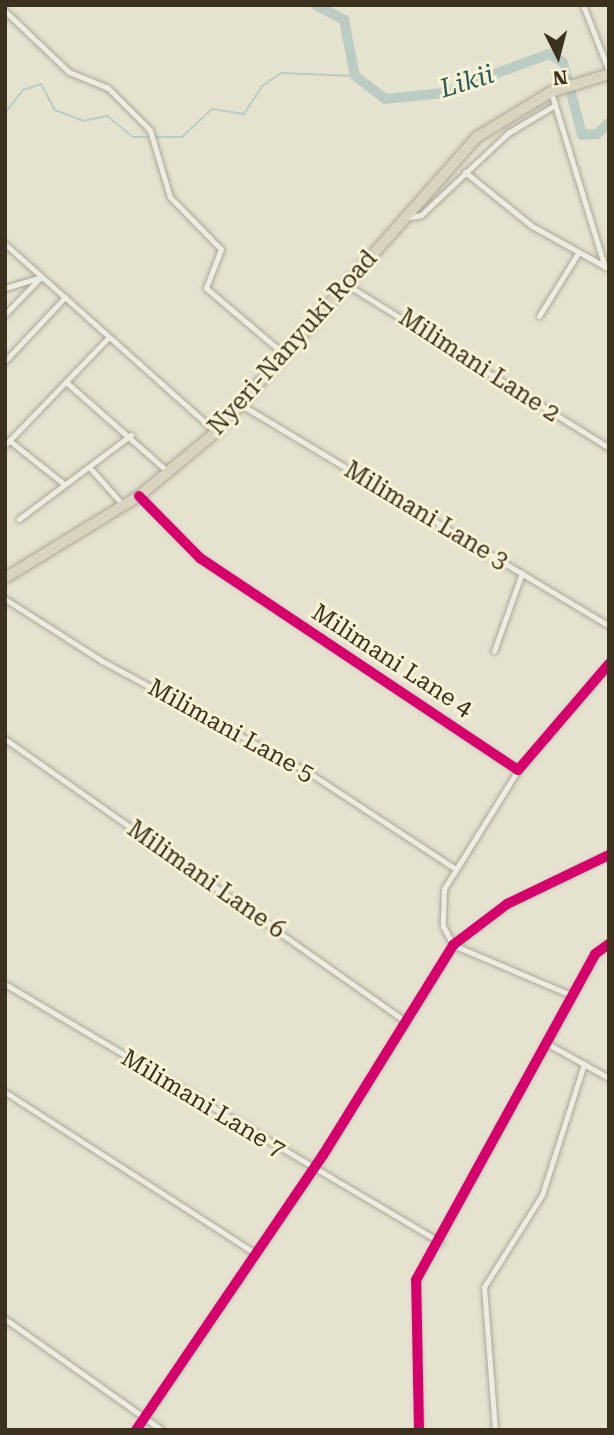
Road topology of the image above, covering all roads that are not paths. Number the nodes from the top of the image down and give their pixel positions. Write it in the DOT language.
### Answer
graph roads {
  1 [pos="583,5"];
  2 [pos="5,11"];
  3 [pos="609,73"];
  4 [pos="551,92"];
  5 [pos="555,105"];
  6 [pos="465,172"];
  7 [pos="403,218"];
  8 [pos="5,244"];
  9 [pos="577,255"];
  10 [pos="607,266"];
  11 [pos="41,277"];
  12 [pos="349,286"];
  13 [pos="5,288"];
  14 [pos="65,297"];
  15 [pos="5,314"];
  16 [pos="539,316"];
  17 [pos="108,338"];
  18 [pos="287,357"];
  19 [pos="5,361"];
  20 [pos="66,382"];
  21 [pos="243,406"];
  22 [pos="216,432"];
  23 [pos="131,435"];
  24 [pos="7,443"];
  25 [pos="609,448"];
  26 [pos="89,467"];
  27 [pos="168,472"];
  28 [pos="64,484"];
  29 [pos="139,496"];
  30 [pos="124,506"];
  31 [pos="19,519"];
  32 [pos="522,573"];
  33 [pos="5,578"];
  34 [pos="5,599"];
  35 [pos="609,626"];
  36 [pos="494,651"];
  37 [pos="609,664"];
  38 [pos="5,739"];
  39 [pos="518,770"];
  40 [pos="609,855"];
  41 [pos="454,868"];
  42 [pos="609,944"];
  43 [pos="453,946"];
  44 [pos="5,984"];
  45 [pos="573,996"];
  46 [pos="406,1022"];
  47 [pos="546,1043"];
  48 [pos="584,1064"];
  49 [pos="609,1077"];
  50 [pos="5,1092"];
  51 [pos="312,1168"];
  52 [pos="440,1242"];
  53 [pos="255,1253"];
  54 [pos="5,1319"];
  55 [pos="144,1418"];
  56 [pos="136,1430"];
  57 [pos="162,1430"];
  58 [pos="419,1430"];
  59 [pos="495,1430"];
  1 -- 3 [label="street"];
  2 -- 18 [label="street"];
  3 -- 4 [label="highway, Nyeri-Nanyuki Road"];
  4 -- 5 [label="street"];
  4 -- 7 [label="highway, Nyeri-Nanyuki Road"];
  5 -- 6 [label="street"];
  5 -- 10 [label="street"];
  6 -- 7 [label="street"];
  6 -- 9 [label="street"];
  7 -- 12 [label="highway, Nyeri-Nanyuki Road"];
  8 -- 11 [label="street"];
  9 -- 10 [label="street"];
  9 -- 16 [label="street"];
  11 -- 13 [label="street"];
  11 -- 14 [label="street"];
  11 -- 15 [label="street"];
  12 -- 18 [label="highway, Nyeri-Nanyuki Road"];
  12 -- 25 [label="street, Milimani Lane 2"];
  14 -- 17 [label="street"];
  14 -- 19 [label="street"];
  17 -- 20 [label="street"];
  17 -- 22 [label="street"];
  18 -- 21 [label="highway, Nyeri-Nanyuki Road"];
  20 -- 23 [label="street"];
  20 -- 24 [label="street"];
  21 -- 22 [label="highway, Nyeri-Nanyuki Road"];
  21 -- 32 [label="street, Milimani Lane 3"];
  22 -- 27 [label="highway, Nyeri-Nanyuki Road"];
  23 -- 26 [label="street"];
  23 -- 27 [label="street"];
  24 -- 28 [label="street"];
  26 -- 28 [label="street"];
  26 -- 30 [label="street"];
  27 -- 29 [label="highway, Nyeri-Nanyuki Road"];
  28 -- 31 [label="street"];
  29 -- 30 [label="highway, Nyeri-Nanyuki Road"];
  29 -- 39 [label="street, Milimani Lane 4"];
  30 -- 33 [label="highway, Nyeri-Nanyuki Road"];
  32 -- 35 [label="street, Milimani Lane 3"];
  32 -- 36 [label="street"];
  34 -- 41 [label="street, Milimani Lane 5"];
  37 -- 39 [label="street"];
  38 -- 46 [label="street, Milimani Lane 6"];
  39 -- 41 [label="street"];
  40 -- 43 [label="street"];
  41 -- 43 [label="street"];
  42 -- 45 [label="street"];
  43 -- 45 [label="street"];
  43 -- 46 [label="street"];
  44 -- 51 [label="street, Milimani Lane 7"];
  45 -- 47 [label="street"];
  46 -- 51 [label="street"];
  47 -- 48 [label="street"];
  47 -- 52 [label="street"];
  48 -- 49 [label="street"];
  48 -- 59 [label="street"];
  50 -- 53 [label="street"];
  51 -- 52 [label="street, Milimani Lane 7"];
  51 -- 53 [label="street"];
  52 -- 58 [label="street"];
  53 -- 55 [label="street"];
  54 -- 55 [label="street"];
  55 -- 56 [label="street"];
  55 -- 57 [label="street"];
}
